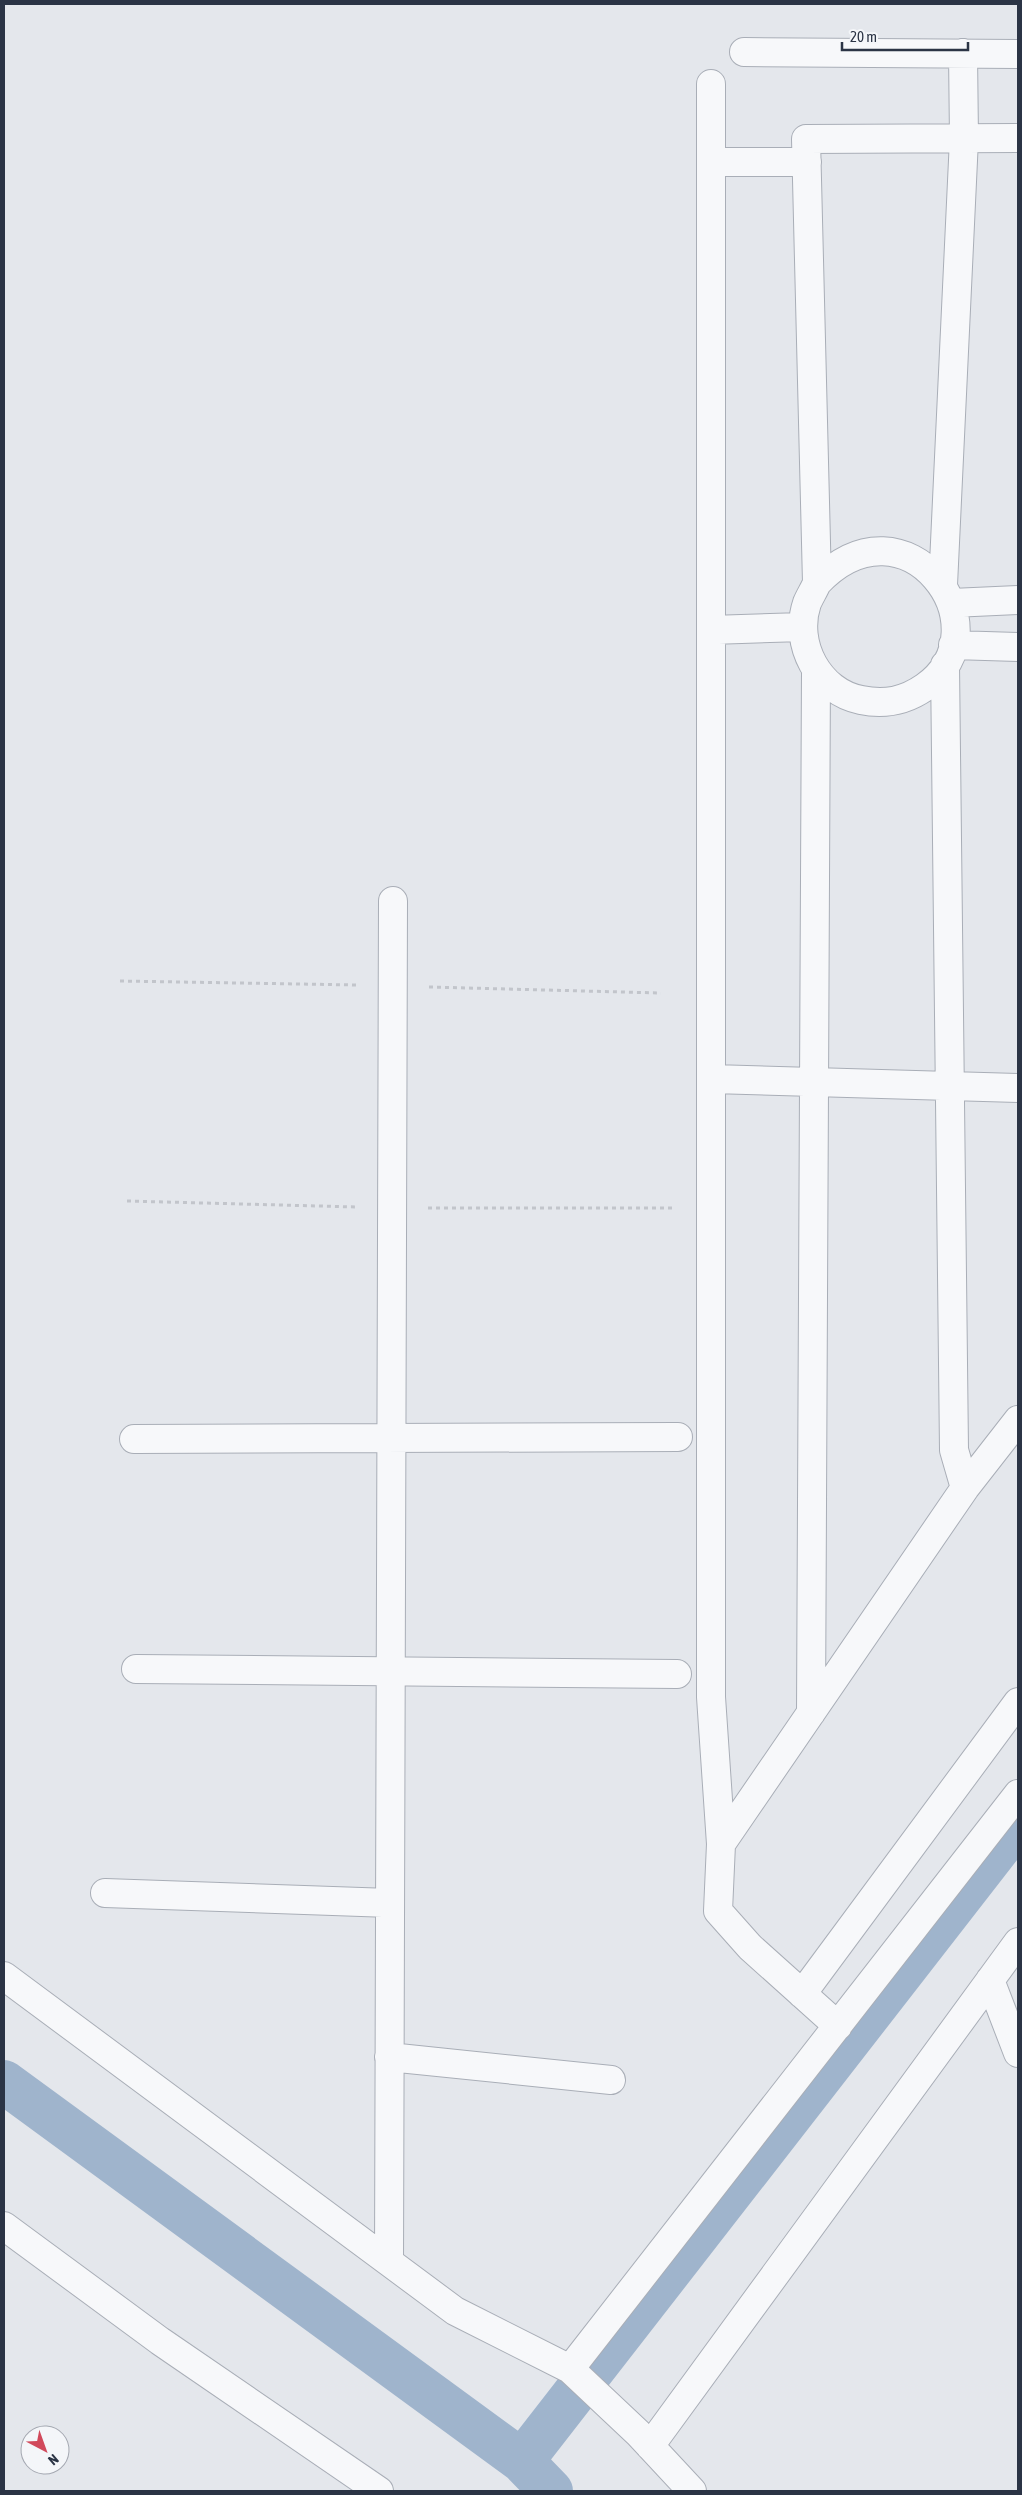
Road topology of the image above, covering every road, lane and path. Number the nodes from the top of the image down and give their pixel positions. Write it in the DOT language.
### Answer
graph roads {
  1 [pos="744,52"];
  2 [pos="962,53"];
  3 [pos="1018,54"];
  4 [pos="711,84"];
  5 [pos="1018,138"];
  6 [pos="964,139"];
  7 [pos="711,162"];
  8 [pos="807,162"];
  9 [pos="817,583"];
  10 [pos="947,594"];
  11 [pos="1018,600"];
  12 [pos="803,627"];
  13 [pos="711,630"];
  14 [pos="1018,648"];
  15 [pos="949,655"];
  16 [pos="816,670"];
  17 [pos="393,901"];
  18 [pos="712,1079"];
  19 [pos="814,1083"];
  20 [pos="950,1086"];
  21 [pos="1018,1088"];
  22 [pos="1018,1420"];
  23 [pos="392,1438"];
  24 [pos="678,1438"];
  25 [pos="134,1439"];
  26 [pos="965,1488"];
  27 [pos="136,1669"];
  28 [pos="390,1671"];
  29 [pos="676,1674"];
  30 [pos="1018,1702"];
  31 [pos="810,1713"];
  32 [pos="1018,1794"];
  33 [pos="721,1844"];
  34 [pos="105,1894"];
  35 [pos="390,1903"];
  36 [pos="1018,1942"];
  37 [pos="4,1976"];
  38 [pos="990,1980"];
  39 [pos="802,1994"];
  40 [pos="838,2026"];
  41 [pos="1018,2053"];
  42 [pos="389,2057"];
  43 [pos="611,2080"];
  44 [pos="4,2226"];
  45 [pos="389,2262"];
  46 [pos="570,2370"];
  47 [pos="644,2440"];
  48 [pos="379,2491"];
  49 [pos="692,2491"];
  1 -- 2 [label="street"];
  2 -- 3 [label="street"];
  2 -- 6 [label="street"];
  4 -- 7 [label="street"];
  5 -- 6 [label="street"];
  6 -- 8 [label="street"];
  6 -- 10 [label="street"];
  7 -- 8 [label="street"];
  7 -- 13 [label="street"];
  8 -- 9 [label="street"];
  9 -- 10 [label="street"];
  9 -- 12 [label="street"];
  10 -- 11 [label="street"];
  10 -- 15 [label="street"];
  12 -- 13 [label="street"];
  12 -- 16 [label="street"];
  13 -- 18 [label="street"];
  14 -- 15 [label="street"];
  15 -- 16 [label="street"];
  15 -- 20 [label="street"];
  16 -- 19 [label="street"];
  17 -- 23 [label="street"];
  18 -- 19 [label="street"];
  18 -- 33 [label="street"];
  19 -- 20 [label="street"];
  19 -- 31 [label="street"];
  20 -- 21 [label="street"];
  20 -- 26 [label="street"];
  22 -- 26 [label="street"];
  23 -- 24 [label="street"];
  23 -- 25 [label="street"];
  23 -- 28 [label="street"];
  26 -- 31 [label="street"];
  27 -- 28 [label="street"];
  28 -- 29 [label="street"];
  28 -- 35 [label="street"];
  30 -- 39 [label="street"];
  31 -- 33 [label="street"];
  32 -- 40 [label="street"];
  33 -- 39 [label="street"];
  34 -- 35 [label="street"];
  35 -- 42 [label="street"];
  36 -- 38 [label="street"];
  37 -- 45 [label="street"];
  38 -- 41 [label="street"];
  38 -- 47 [label="street"];
  39 -- 40 [label="street"];
  40 -- 46 [label="street"];
  42 -- 43 [label="street"];
  42 -- 45 [label="street"];
  44 -- 48 [label="street"];
  45 -- 46 [label="street"];
  46 -- 47 [label="street"];
  47 -- 49 [label="street"];
}
